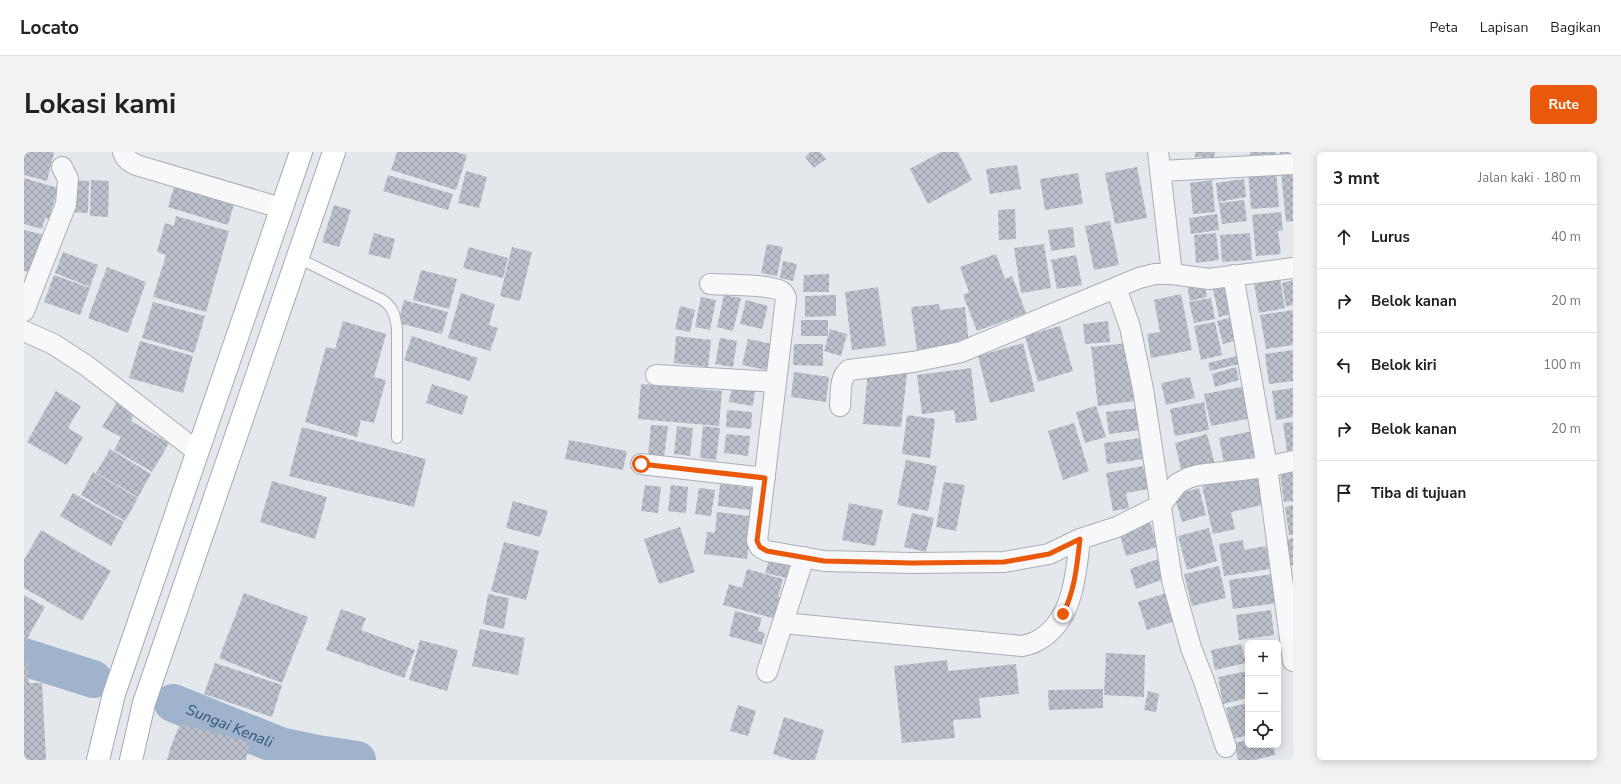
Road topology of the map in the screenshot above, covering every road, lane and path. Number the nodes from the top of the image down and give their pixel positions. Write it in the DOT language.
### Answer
graph roads {
  1 [pos="123,152"];
  2 [pos="301,152"];
  3 [pos="334,152"];
  4 [pos="1159,162"];
  5 [pos="1293,164"];
  6 [pos="62,167"];
  7 [pos="281,208"];
  8 [pos="298,258"];
  9 [pos="1293,268"];
  10 [pos="1172,274"];
  11 [pos="1233,275"];
  12 [pos="710,284"];
  13 [pos="1116,288"];
  14 [pos="24,311"];
  15 [pos="24,331"];
  16 [pos="656,375"];
  17 [pos="776,382"];
  18 [pos="840,406"];
  19 [pos="397,438"];
  20 [pos="198,452"];
  21 [pos="1293,461"];
  22 [pos="641,464"];
  23 [pos="1267,467"];
  24 [pos="765,478"];
  25 [pos="1161,505"];
  26 [pos="1080,539"];
  27 [pos="164,549"];
  28 [pos="804,557"];
  29 [pos="194,559"];
  30 [pos="783,624"];
  31 [pos="1293,661"];
  32 [pos="768,672"];
  33 [pos="1226,747"];
  34 [pos="98,760"];
  35 [pos="131,760"];
  1 -- 7 [label="street"];
  2 -- 7 [label="main road"];
  3 -- 8 [label="main road"];
  4 -- 5 [label="street"];
  4 -- 10 [label="street"];
  6 -- 14 [label="street"];
  7 -- 20 [label="main road"];
  8 -- 19 [label="lane"];
  8 -- 29 [label="main road"];
  9 -- 11 [label="street"];
  10 -- 11 [label="street"];
  10 -- 13 [label="street"];
  11 -- 23 [label="street"];
  12 -- 17 [label="street"];
  13 -- 18 [label="street"];
  13 -- 25 [label="street"];
  15 -- 20 [label="street"];
  16 -- 17 [label="street"];
  17 -- 24 [label="street"];
  20 -- 27 [label="main road"];
  21 -- 23 [label="street"];
  22 -- 24 [label="street"];
  23 -- 25 [label="street"];
  23 -- 31 [label="street"];
  24 -- 28 [label="street"];
  25 -- 26 [label="street"];
  25 -- 33 [label="street"];
  26 -- 28 [label="street"];
  26 -- 30 [label="street"];
  27 -- 29 [label="main road"];
  27 -- 34 [label="main road"];
  28 -- 30 [label="street"];
  29 -- 35 [label="main road"];
  30 -- 32 [label="street"];
}
